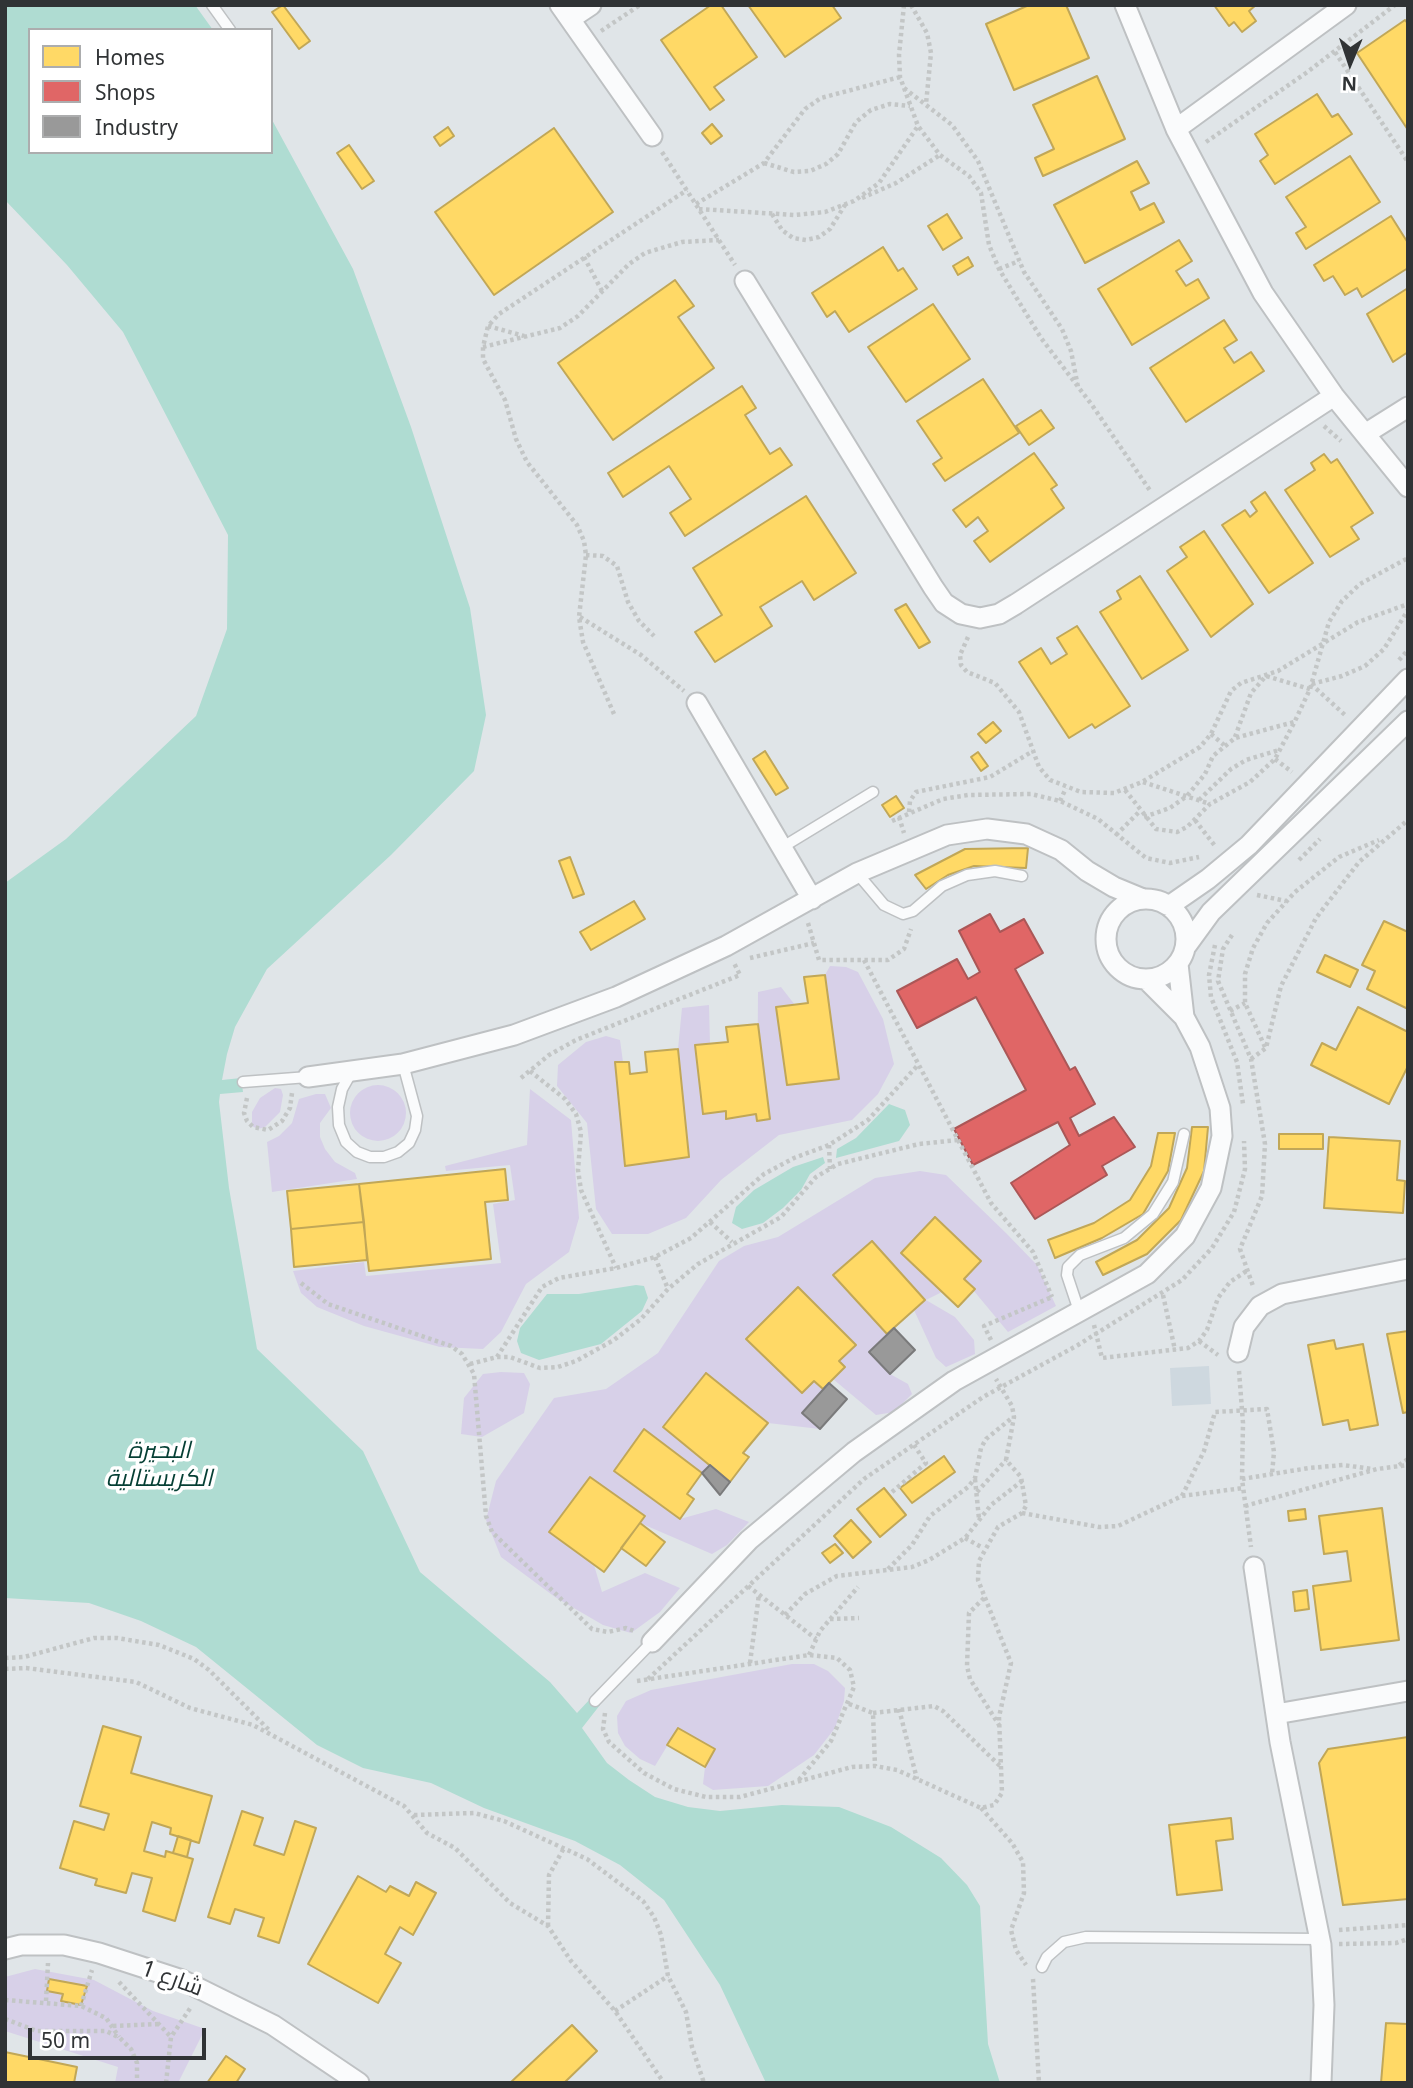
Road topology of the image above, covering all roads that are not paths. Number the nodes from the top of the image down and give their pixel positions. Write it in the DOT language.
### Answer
graph roads {
  1 [pos="212,5"];
  2 [pos="591,5"];
  3 [pos="1125,5"];
  4 [pos="1346,5"];
  5 [pos="565,12"];
  6 [pos="229,28"];
  7 [pos="1176,130"];
  8 [pos="652,136"];
  9 [pos="745,281"];
  10 [pos="1335,396"];
  11 [pos="1408,407"];
  12 [pos="1365,434"];
  13 [pos="1408,487"];
  14 [pos="1408,679"];
  15 [pos="697,703"];
  16 [pos="1408,721"];
  17 [pos="873,792"];
  18 [pos="782,848"];
  19 [pos="1087,871"];
  20 [pos="856,873"];
  21 [pos="1022,876"];
  22 [pos="1143,899"];
  23 [pos="807,902"];
  24 [pos="1169,906"];
  25 [pos="1111,918"];
  26 [pos="1187,944"];
  27 [pos="1178,964"];
  28 [pos="1147,980"];
  29 [pos="1184,1017"];
  30 [pos="403,1064"];
  31 [pos="351,1073"];
  32 [pos="299,1077"];
  33 [pos="243,1082"];
  34 [pos="1184,1134"];
  35 [pos="1408,1269"];
  36 [pos="1083,1309"];
  37 [pos="1238,1352"];
  38 [pos="1254,1567"];
  39 [pos="652,1642"];
  40 [pos="1408,1691"];
  41 [pos="595,1701"];
  42 [pos="1276,1714"];
  43 [pos="1319,1938"];
  44 [pos="5,1949"];
  45 [pos="1042,1967"];
  46 [pos="359,2083"];
  47 [pos="1321,2083"];
  1 -- 6 [label="lane"];
  2 -- 5 [label="street"];
  3 -- 7 [label="street"];
  4 -- 7 [label="street"];
  5 -- 8 [label="street"];
  7 -- 10 [label="street"];
  9 -- 10 [label="street"];
  10 -- 12 [label="street"];
  11 -- 12 [label="street"];
  12 -- 13 [label="street"];
  14 -- 24 [label="street"];
  15 -- 18 [label="street"];
  16 -- 26 [label="street"];
  17 -- 18 [label="lane"];
  18 -- 23 [label="street"];
  19 -- 20 [label="street"];
  19 -- 22 [label="street"];
  19 -- 25 [label="street"];
  20 -- 21 [label="lane"];
  20 -- 23 [label="street"];
  22 -- 24 [label="street"];
  22 -- 25 [label="street"];
  23 -- 30 [label="street"];
  24 -- 26 [label="street"];
  25 -- 28 [label="street"];
  26 -- 27 [label="street"];
  27 -- 28 [label="street"];
  27 -- 29 [label="street"];
  28 -- 29 [label="street"];
  29 -- 36 [label="street"];
  30 -- 31 [label="street"];
  30 -- 31 [label="lane"];
  31 -- 32 [label="street"];
  32 -- 33 [label="lane"];
  34 -- 36 [label="lane"];
  35 -- 37 [label="street"];
  36 -- 39 [label="street"];
  38 -- 42 [label="street"];
  39 -- 41 [label="lane"];
  40 -- 42 [label="street"];
  42 -- 43 [label="street"];
  43 -- 45 [label="lane"];
  43 -- 47 [label="street"];
  44 -- 46 [label="street, شارع 1"];
}
